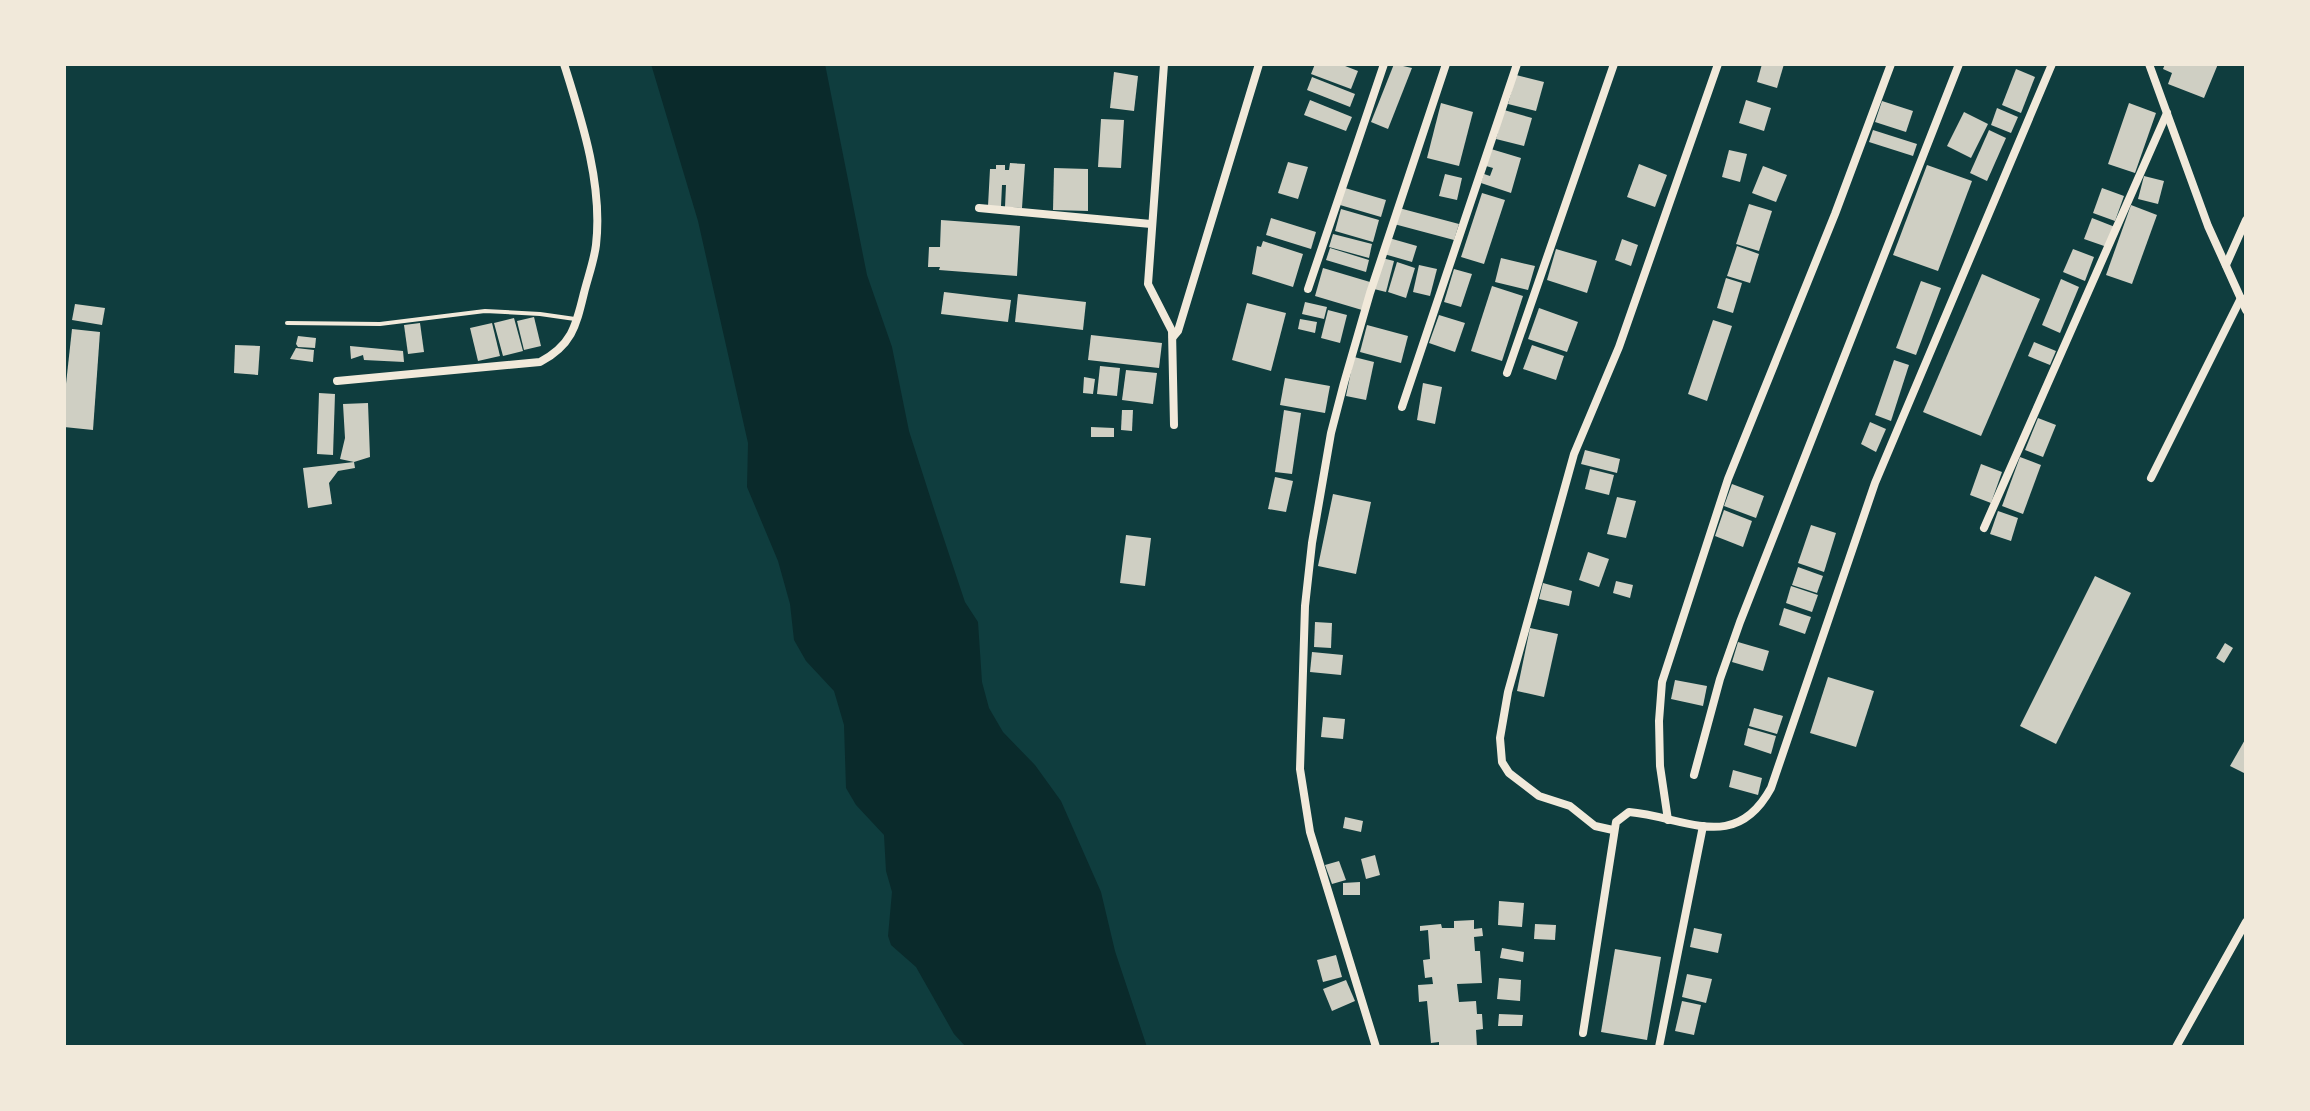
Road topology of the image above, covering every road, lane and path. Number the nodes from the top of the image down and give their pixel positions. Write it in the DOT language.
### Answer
graph roads {
  1 [pos="564,64"];
  2 [pos="1164,64"];
  3 [pos="1259,64"];
  4 [pos="1384,64"];
  5 [pos="1446,64"];
  6 [pos="1517,64"];
  7 [pos="1614,64"];
  8 [pos="1718,64"];
  9 [pos="1891,64"];
  10 [pos="1959,64"];
  11 [pos="2052,64"];
  12 [pos="2149,64"];
  13 [pos="2167,113"];
  14 [pos="979,208"];
  15 [pos="2246,220"];
  16 [pos="1151,224"];
  17 [pos="2226,265"];
  18 [pos="1308,289"];
  19 [pos="2241,298"];
  20 [pos="2246,310"];
  21 [pos="578,319"];
  22 [pos="287,323"];
  23 [pos="1172,338"];
  24 [pos="1507,373"];
  25 [pos="337,381"];
  26 [pos="1402,407"];
  27 [pos="1174,425"];
  28 [pos="2151,478"];
  29 [pos="1984,528"];
  30 [pos="1694,775"];
  31 [pos="1668,820"];
  32 [pos="1703,826"];
  33 [pos="1613,830"];
  34 [pos="2246,922"];
  35 [pos="1583,1033"];
  36 [pos="1376,1047"];
  37 [pos="1659,1047"];
  38 [pos="2176,1047"];
  1 -- 21 [label="street"];
  2 -- 16 [label="street"];
  3 -- 23 [label="street"];
  4 -- 18 [label="street"];
  5 -- 36 [label="street"];
  6 -- 26 [label="street"];
  7 -- 24 [label="street"];
  8 -- 33 [label="street"];
  9 -- 31 [label="street"];
  10 -- 30 [label="street"];
  11 -- 32 [label="street"];
  12 -- 13 [label="street"];
  13 -- 17 [label="street"];
  13 -- 29 [label="street"];
  14 -- 16 [label="street"];
  15 -- 17 [label="street"];
  16 -- 23 [label="street"];
  17 -- 19 [label="street"];
  19 -- 20 [label="street"];
  19 -- 28 [label="street"];
  21 -- 22 [label="lane"];
  21 -- 25 [label="street"];
  23 -- 27 [label="street"];
  31 -- 32 [label="street"];
  31 -- 33 [label="street"];
  32 -- 37 [label="street"];
  33 -- 35 [label="street"];
  34 -- 38 [label="street"];
}
